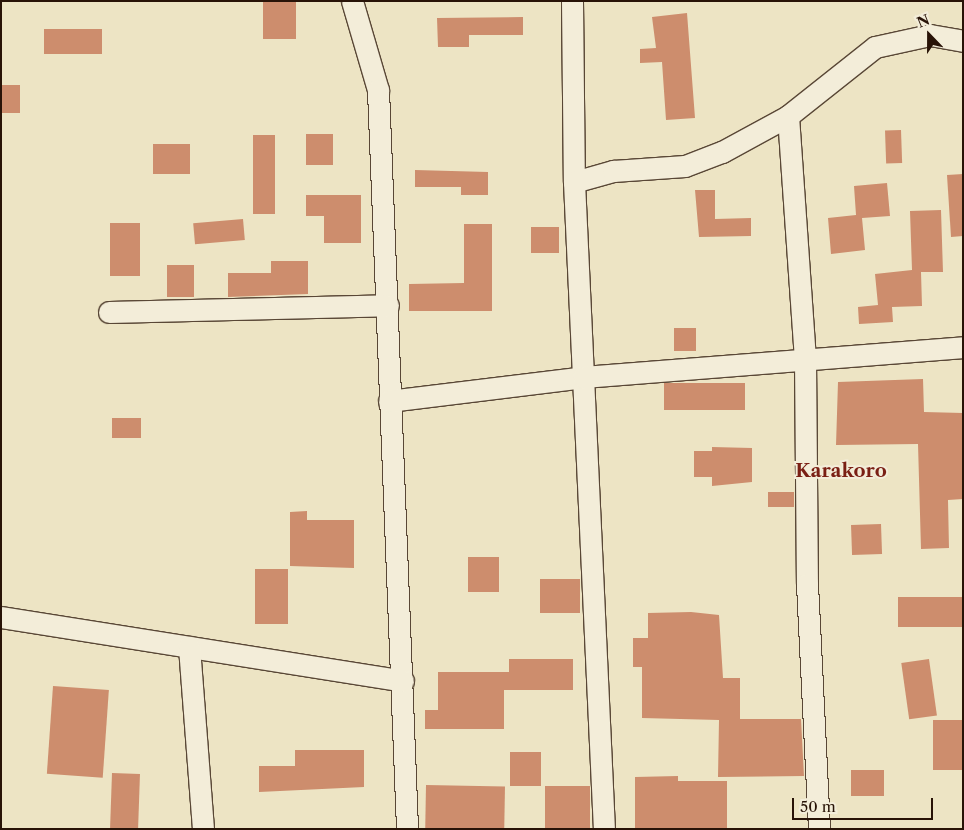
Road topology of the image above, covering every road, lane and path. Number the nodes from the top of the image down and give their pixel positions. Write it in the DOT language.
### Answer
graph roads {
  1 [pos="352,1"];
  2 [pos="572,1"];
  3 [pos="963,41"];
  4 [pos="788,116"];
  5 [pos="574,182"];
  6 [pos="388,305"];
  7 [pos="109,312"];
  8 [pos="963,347"];
  9 [pos="805,359"];
  10 [pos="584,377"];
  11 [pos="389,401"];
  12 [pos="1,617"];
  13 [pos="189,647"];
  14 [pos="403,681"];
  15 [pos="203,829"];
  16 [pos="407,829"];
  17 [pos="604,829"];
  18 [pos="819,829"];
  1 -- 6 [label="street"];
  2 -- 5 [label="street"];
  3 -- 4 [label="street"];
  4 -- 5 [label="street"];
  4 -- 9 [label="street"];
  5 -- 10 [label="street"];
  6 -- 7 [label="street"];
  6 -- 11 [label="street"];
  8 -- 9 [label="street"];
  9 -- 10 [label="street"];
  9 -- 18 [label="street"];
  10 -- 11 [label="street"];
  10 -- 17 [label="street"];
  11 -- 14 [label="street"];
  12 -- 13 [label="street"];
  13 -- 14 [label="street"];
  13 -- 15 [label="street"];
  14 -- 16 [label="street"];
}
